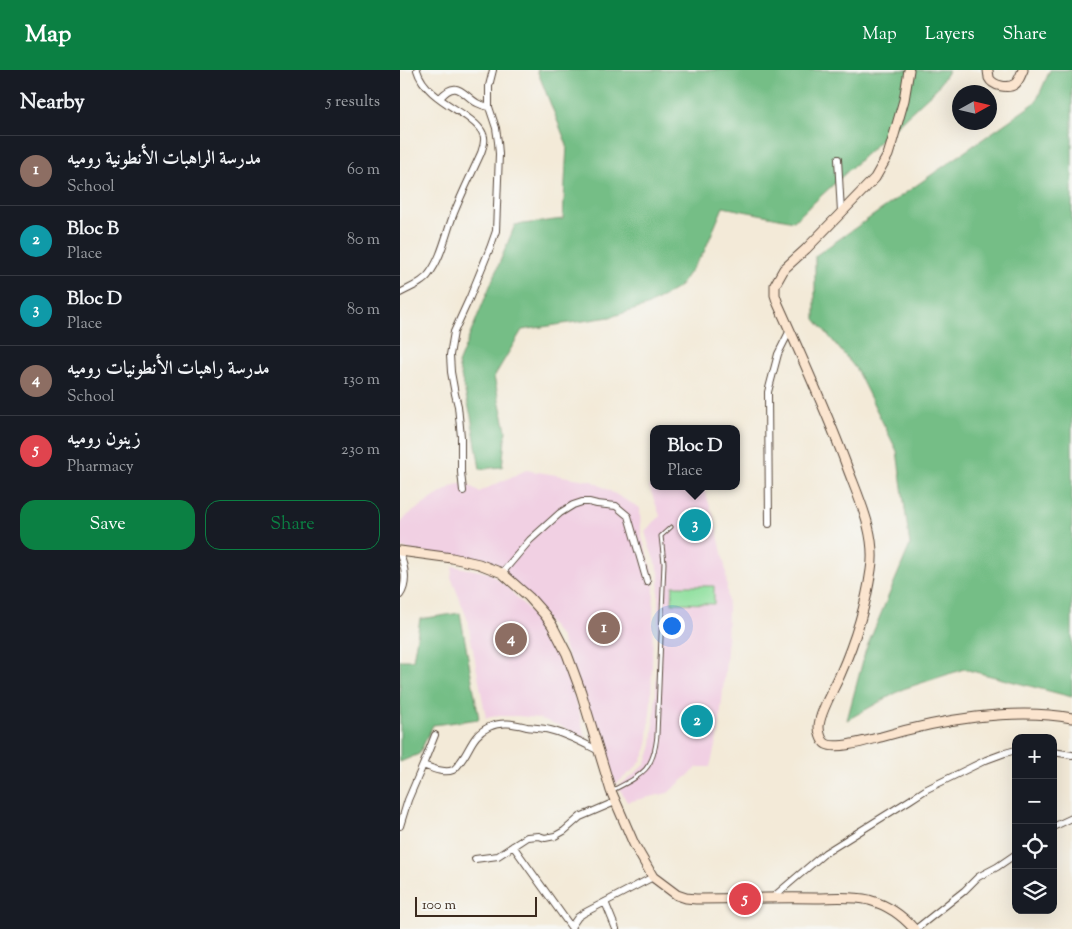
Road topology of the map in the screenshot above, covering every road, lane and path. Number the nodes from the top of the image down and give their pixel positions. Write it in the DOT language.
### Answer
graph roads {
  1 [pos="417,70"];
  2 [pos="493,70"];
  3 [pos="910,70"];
  4 [pos="988,70"];
  5 [pos="1023,70"];
  6 [pos="440,98"];
  7 [pos="489,107"];
  8 [pos="838,159"];
  9 [pos="841,212"];
  10 [pos="400,293"];
  11 [pos="790,330"];
  12 [pos="462,491"];
  13 [pos="769,524"];
  14 [pos="671,527"];
  15 [pos="400,553"];
  16 [pos="502,573"];
  17 [pos="648,582"];
  18 [pos="400,595"];
  19 [pos="1072,718"];
  20 [pos="434,735"];
  21 [pos="599,751"];
  22 [pos="1012,751"];
  23 [pos="1057,753"];
  24 [pos="1072,755"];
  25 [pos="423,765"];
  26 [pos="611,791"];
  27 [pos="615,802"];
  28 [pos="1072,818"];
  29 [pos="1057,825"];
  30 [pos="400,826"];
  31 [pos="512,846"];
  32 [pos="1012,857"];
  33 [pos="475,859"];
  34 [pos="653,877"];
  35 [pos="772,898"];
  36 [pos="605,902"];
  37 [pos="572,928"];
  38 [pos="616,929"];
  39 [pos="914,929"];
  1 -- 6 [label="street"];
  2 -- 7 [label="street"];
  3 -- 9 [label="street"];
  4 -- 5 [label="street"];
  6 -- 7 [label="street"];
  6 -- 10 [label="street"];
  7 -- 12 [label="street"];
  8 -- 9 [label="street"];
  9 -- 11 [label="street"];
  11 -- 13 [label="street"];
  11 -- 19 [label="street"];
  14 -- 26 [label="lane"];
  15 -- 16 [label="street"];
  15 -- 18 [label="street"];
  16 -- 17 [label="street"];
  16 -- 21 [label="street"];
  20 -- 25 [label="street"];
  21 -- 25 [label="street"];
  21 -- 26 [label="street"];
  22 -- 35 [label="street"];
  23 -- 24 [label="street"];
  25 -- 30 [label="street"];
  26 -- 27 [label="street"];
  27 -- 31 [label="street"];
  27 -- 34 [label="street"];
  28 -- 29 [label="street"];
  31 -- 33 [label="street"];
  31 -- 37 [label="street"];
  32 -- 39 [label="street"];
  34 -- 35 [label="street"];
  34 -- 36 [label="street"];
  35 -- 39 [label="street"];
  36 -- 37 [label="street"];
  36 -- 38 [label="street"];
}
